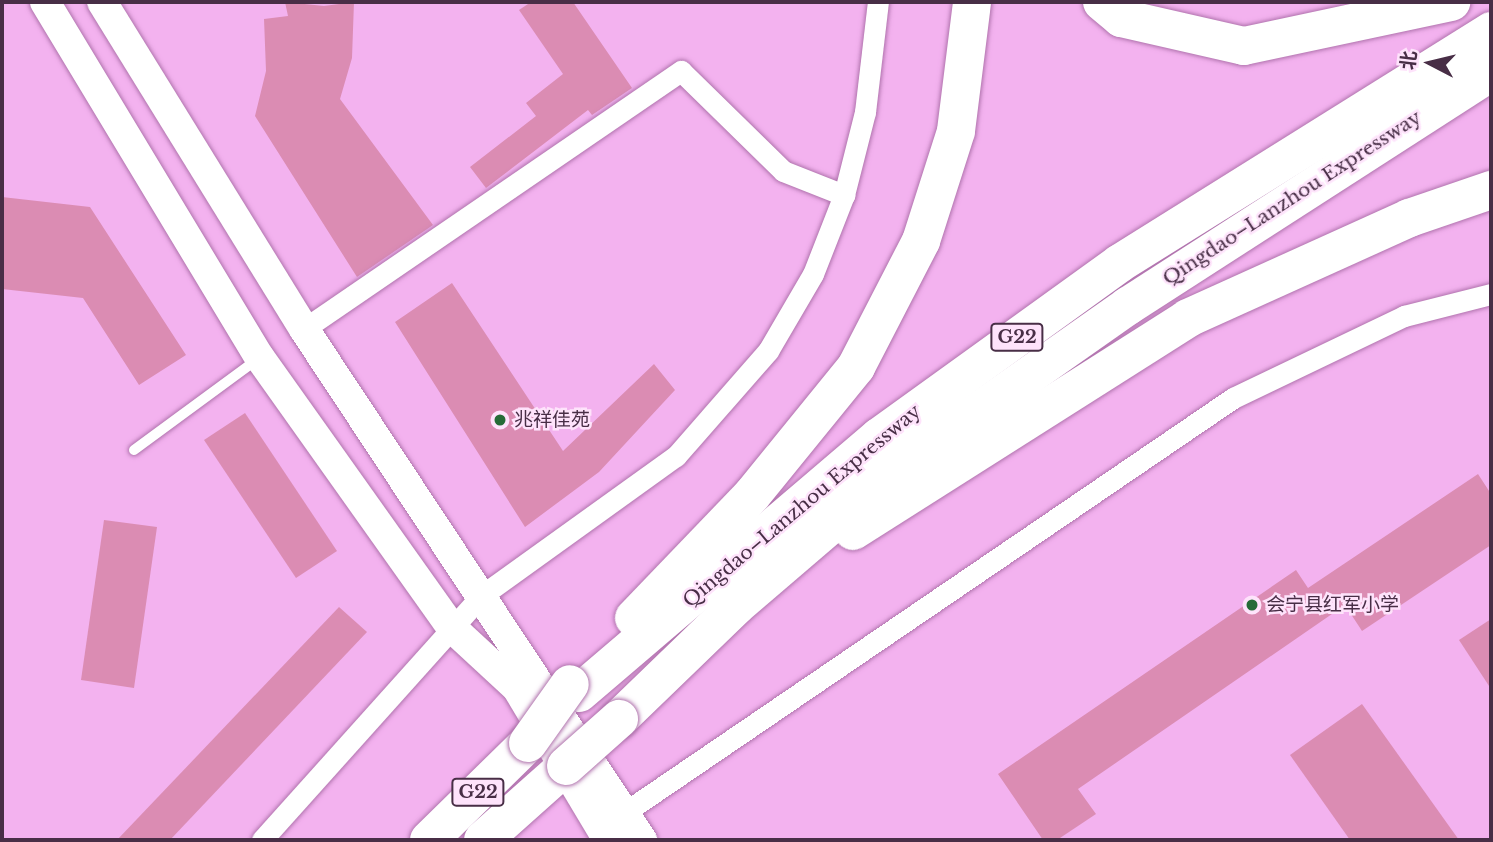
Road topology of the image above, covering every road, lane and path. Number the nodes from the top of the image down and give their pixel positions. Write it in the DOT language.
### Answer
graph roads {
  1 [pos="102,2"];
  2 [pos="878,2"];
  3 [pos="972,2"];
  4 [pos="1102,2"];
  5 [pos="1451,2"];
  6 [pos="47,5"];
  7 [pos="1491,31"];
  8 [pos="1491,72"];
  9 [pos="1491,190"];
  10 [pos="844,195"];
  11 [pos="1491,293"];
  12 [pos="304,329"];
  13 [pos="260,358"];
  14 [pos="134,450"];
  15 [pos="481,596"];
  16 [pos="736,606"];
  17 [pos="451,627"];
  18 [pos="575,689"];
  19 [pos="611,827"];
  20 [pos="262,840"];
  21 [pos="429,840"];
  22 [pos="483,840"];
  23 [pos="642,840"];
  1 -- 12 [label="main road"];
  2 -- 10 [label="street"];
  3 -- 18 [label="highway"];
  4 -- 5 [label="highway"];
  6 -- 13 [label="main road"];
  7 -- 18 [label="highway, Qingdao–Lanzhou Expressway / G22"];
  8 -- 16 [label="highway, Qingdao–Lanzhou Expressway / G22"];
  9 -- 16 [label="highway"];
  10 -- 12 [label="street"];
  10 -- 15 [label="street"];
  11 -- 19 [label="street"];
  12 -- 15 [label="main road"];
  13 -- 14 [label="lane"];
  13 -- 17 [label="main road"];
  15 -- 17 [label="street"];
  15 -- 19 [label="main road"];
  16 -- 22 [label="highway, Qingdao–Lanzhou Expressway / G22, bridge"];
  17 -- 19 [label="main road"];
  17 -- 20 [label="street"];
  18 -- 21 [label="highway, Qingdao–Lanzhou Expressway / G22, bridge"];
  19 -- 23 [label="main road"];
}
